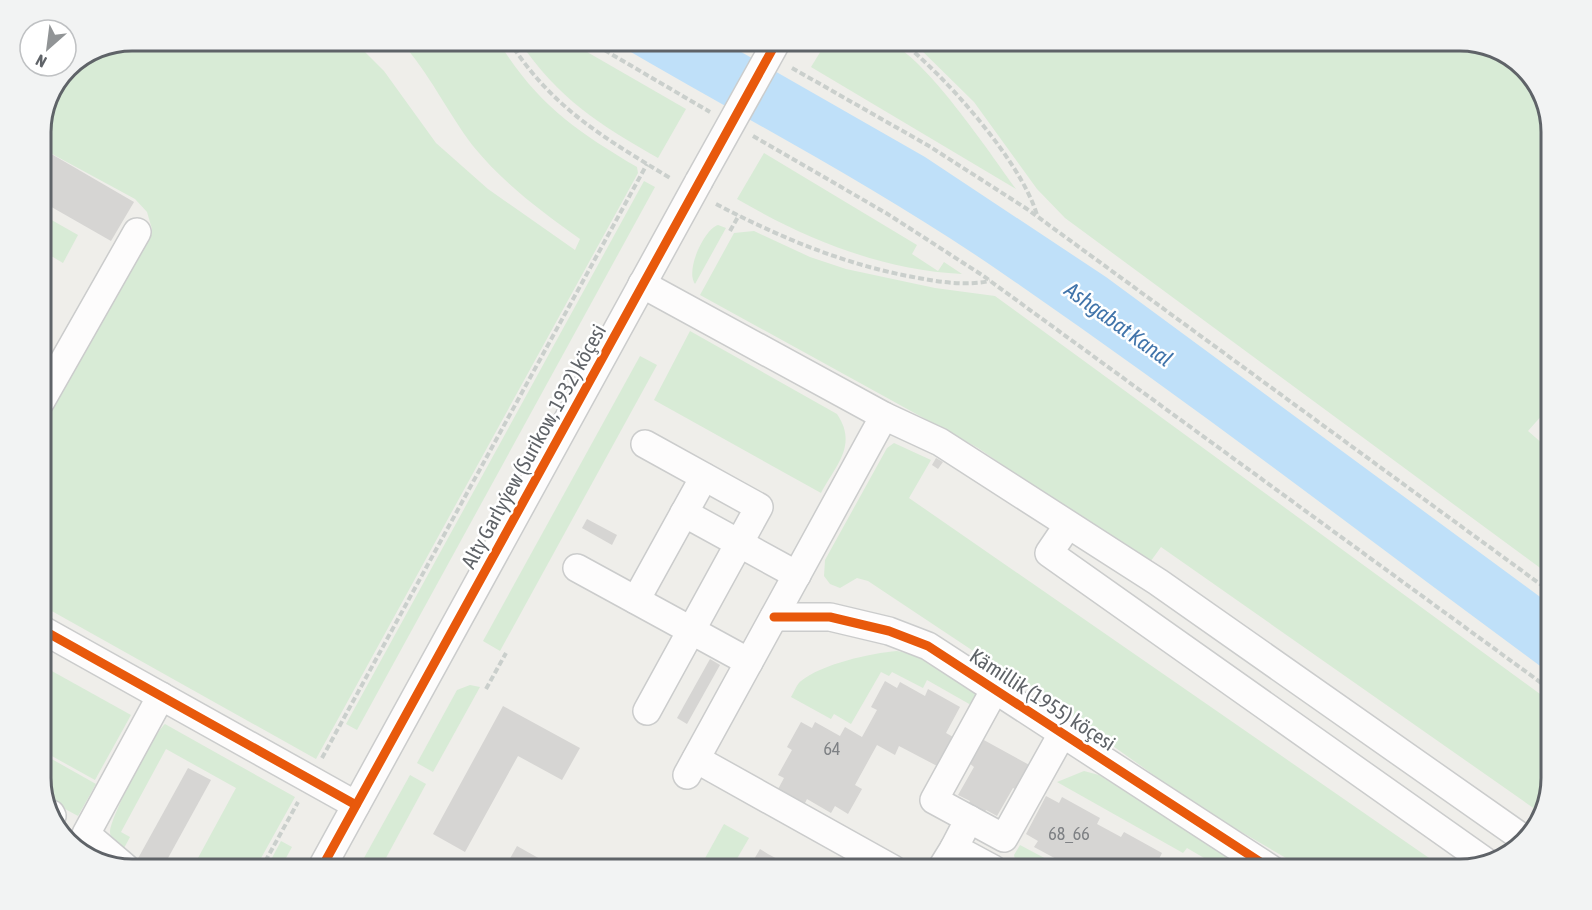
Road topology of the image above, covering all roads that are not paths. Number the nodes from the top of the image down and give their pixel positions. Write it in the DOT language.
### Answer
graph roads {
  1 [pos="781,52"];
  2 [pos="137,232"];
  3 [pos="642,284"];
  4 [pos="51,383"];
  5 [pos="884,416"];
  6 [pos="645,444"];
  7 [pos="704,477"];
  8 [pos="684,513"];
  9 [pos="1068,525"];
  10 [pos="739,544"];
  11 [pos="578,568"];
  12 [pos="797,575"];
  13 [pos="636,600"];
  14 [pos="774,617"];
  15 [pos="692,630"];
  16 [pos="51,635"];
  17 [pos="749,662"];
  18 [pos="995,689"];
  19 [pos="161,696"];
  20 [pos="648,711"];
  21 [pos="1062,734"];
  22 [pos="356,805"];
  23 [pos="969,819"];
  24 [pos="1517,834"];
  25 [pos="112,856"];
  26 [pos="1478,857"];
  27 [pos="327,859"];
  28 [pos="850,859"];
  29 [pos="947,859"];
  30 [pos="1254,859"];
  1 -- 3 [label="street, Alty Garlyýew (Surikow, 1932) köçesi, bridge"];
  2 -- 4 [label="street"];
  3 -- 5 [label="street"];
  3 -- 22 [label="street, Alty Garlyýew (Surikow, 1932) köçesi"];
  5 -- 9 [label="street"];
  5 -- 12 [label="street"];
  6 -- 7 [label="street"];
  7 -- 8 [label="street"];
  7 -- 10 [label="street"];
  8 -- 10 [label="street"];
  8 -- 13 [label="street"];
  9 -- 24 [label="street"];
  9 -- 26 [label="street"];
  10 -- 12 [label="street"];
  10 -- 15 [label="street"];
  11 -- 13 [label="street"];
  12 -- 14 [label="street"];
  13 -- 15 [label="street"];
  14 -- 17 [label="street"];
  14 -- 18 [label="street, Kämillik (1955) köçesi"];
  15 -- 17 [label="street"];
  15 -- 20 [label="street"];
  16 -- 19 [label="street"];
  17 -- 28 [label="street"];
  18 -- 21 [label="street, Kämillik (1955) köçesi"];
  18 -- 23 [label="street"];
  19 -- 22 [label="street"];
  19 -- 25 [label="street"];
  21 -- 23 [label="street"];
  21 -- 30 [label="street, Kämillik (1955) köçesi"];
  22 -- 27 [label="street, Alty Garlyýew (Surikow, 1932) köçesi"];
  23 -- 29 [label="street"];
}
